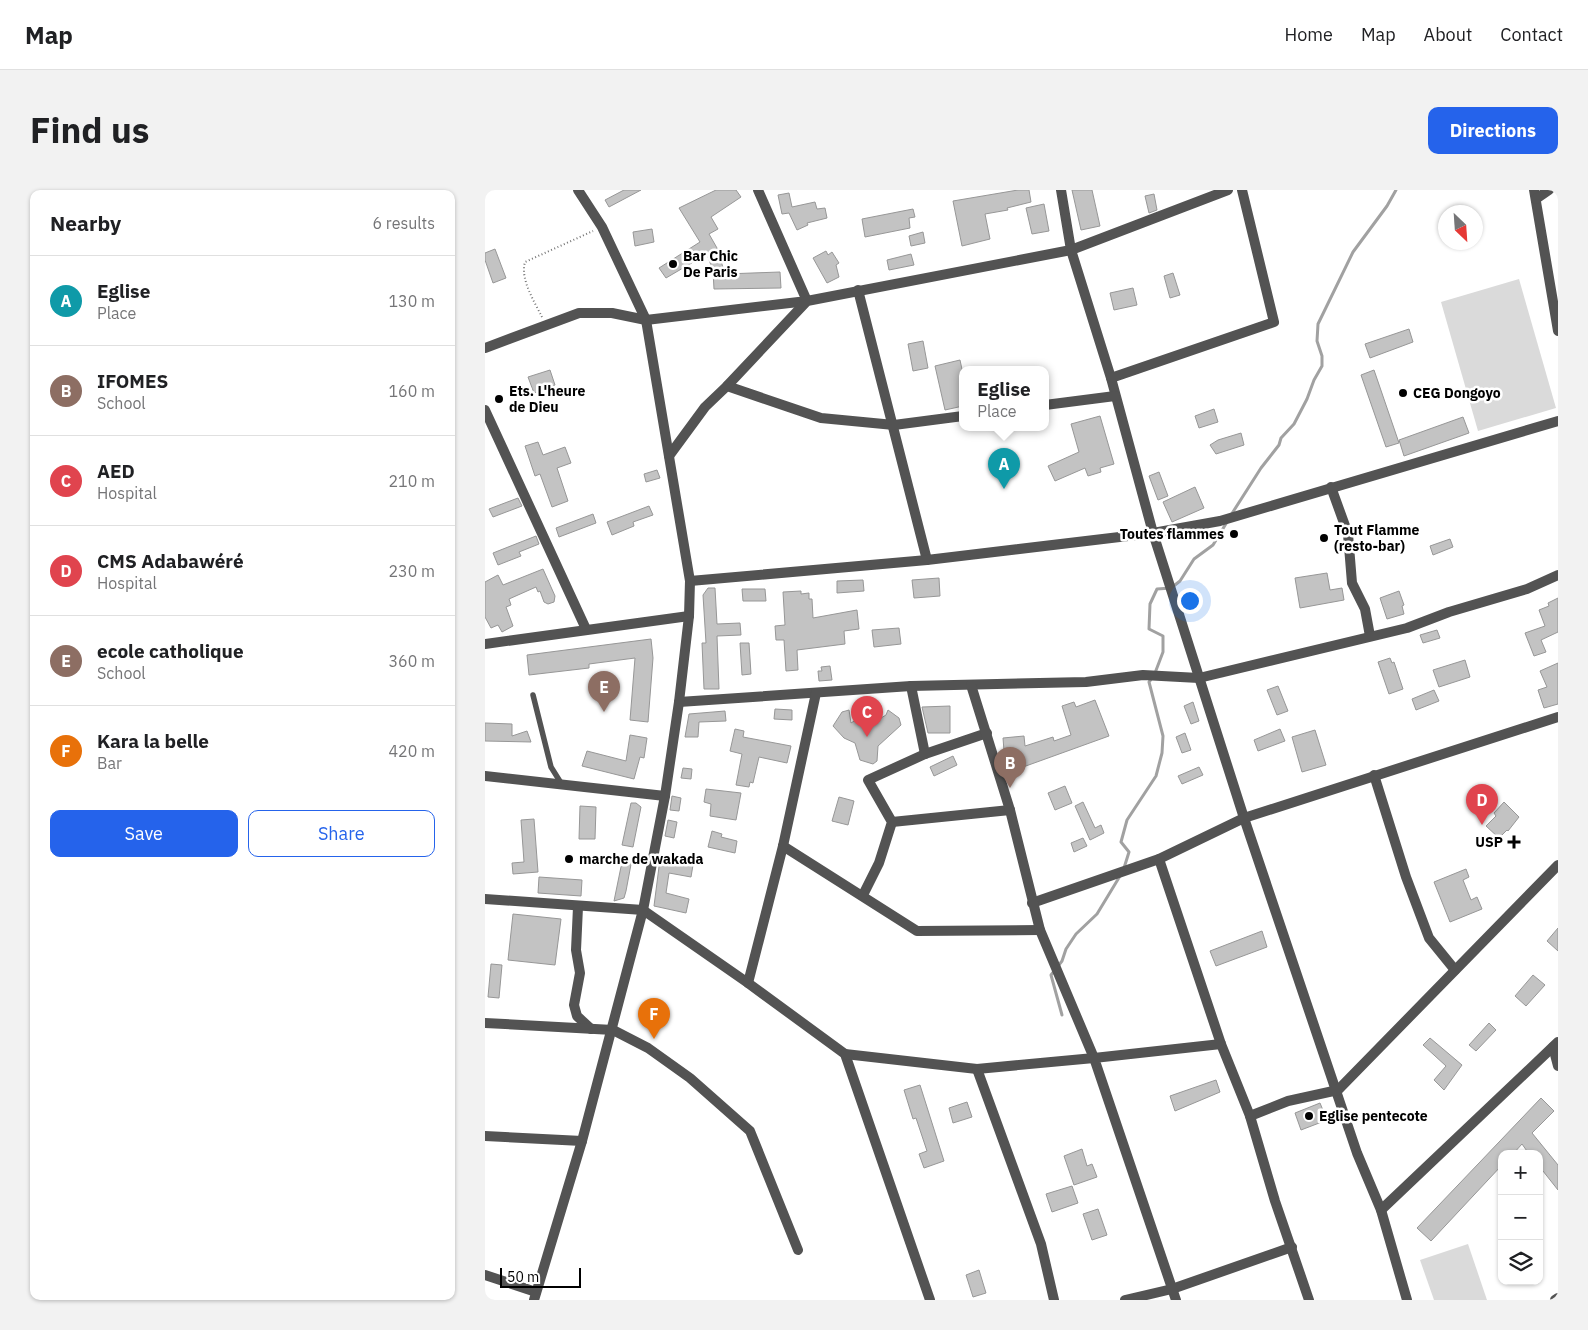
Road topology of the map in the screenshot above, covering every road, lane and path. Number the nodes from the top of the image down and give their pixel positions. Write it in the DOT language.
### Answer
graph roads {
  1 [pos="577,190"];
  2 [pos="758,190"];
  3 [pos="1061,190"];
  4 [pos="1228,190"];
  5 [pos="1242,190"];
  6 [pos="1549,190"];
  7 [pos="1535,195"];
  8 [pos="602,227"];
  9 [pos="1071,250"];
  10 [pos="859,290"];
  11 [pos="807,301"];
  12 [pos="646,320"];
  13 [pos="546,325"];
  14 [pos="1558,331"];
  15 [pos="485,348"];
  16 [pos="1111,378"];
  17 [pos="727,386"];
  18 [pos="1115,396"];
  19 [pos="1049,405"];
  20 [pos="485,410"];
  21 [pos="959,417"];
  22 [pos="1558,421"];
  23 [pos="893,426"];
  24 [pos="669,456"];
  25 [pos="1331,487"];
  26 [pos="1153,533"];
  27 [pos="927,560"];
  28 [pos="1558,575"];
  29 [pos="690,582"];
  30 [pos="689,616"];
  31 [pos="586,629"];
  32 [pos="1370,636"];
  33 [pos="485,644"];
  34 [pos="1199,678"];
  35 [pos="971,685"];
  36 [pos="911,686"];
  37 [pos="817,693"];
  38 [pos="533,695"];
  39 [pos="679,702"];
  40 [pos="1558,717"];
  41 [pos="987,733"];
  42 [pos="925,754"];
  43 [pos="1374,775"];
  44 [pos="485,776"];
  45 [pos="561,783"];
  46 [pos="665,796"];
  47 [pos="1010,810"];
  48 [pos="1244,818"];
  49 [pos="892,822"];
  50 [pos="783,846"];
  51 [pos="1159,858"];
  52 [pos="1558,865"];
  53 [pos="863,895"];
  54 [pos="485,900"];
  55 [pos="1032,903"];
  56 [pos="578,907"];
  57 [pos="643,910"];
  58 [pos="1040,930"];
  59 [pos="1455,970"];
  60 [pos="748,983"];
  61 [pos="485,1023"];
  62 [pos="591,1029"];
  63 [pos="613,1030"];
  64 [pos="1221,1044"];
  65 [pos="1555,1045"];
  66 [pos="845,1054"];
  67 [pos="1094,1058"];
  68 [pos="1558,1066"];
  69 [pos="977,1070"];
  70 [pos="1337,1090"];
  71 [pos="1250,1116"];
  72 [pos="485,1136"];
  73 [pos="582,1141"];
  74 [pos="1381,1210"];
  75 [pos="1292,1247"];
  76 [pos="798,1250"];
  77 [pos="485,1275"];
  78 [pos="1172,1289"];
  79 [pos="535,1296"];
  80 [pos="930,1300"];
  81 [pos="1054,1300"];
  82 [pos="1125,1300"];
  83 [pos="1176,1300"];
  84 [pos="1309,1300"];
  85 [pos="1407,1300"];
  1 -- 8 [label="street"];
  2 -- 11 [label="street"];
  3 -- 9 [label="street"];
  4 -- 9 [label="street"];
  5 -- 16 [label="street"];
  6 -- 7 [label="street"];
  7 -- 14 [label="street"];
  8 -- 12 [label="street"];
  8 -- 13 [label="path"];
  9 -- 10 [label="street"];
  9 -- 16 [label="street"];
  10 -- 11 [label="street"];
  10 -- 23 [label="street"];
  11 -- 12 [label="street"];
  11 -- 17 [label="street"];
  12 -- 13 [label="street"];
  12 -- 24 [label="street"];
  13 -- 15 [label="street"];
  16 -- 18 [label="street"];
  17 -- 23 [label="street"];
  17 -- 24 [label="street"];
  18 -- 19 [label="street"];
  18 -- 26 [label="street"];
  20 -- 31 [label="street"];
  21 -- 23 [label="street"];
  22 -- 25 [label="street"];
  23 -- 27 [label="street"];
  24 -- 29 [label="street"];
  25 -- 26 [label="street"];
  25 -- 32 [label="street"];
  26 -- 27 [label="street"];
  26 -- 34 [label="street"];
  27 -- 29 [label="street"];
  28 -- 32 [label="street"];
  29 -- 30 [label="street"];
  30 -- 31 [label="street"];
  30 -- 39 [label="street"];
  31 -- 33 [label="street"];
  32 -- 34 [label="street"];
  34 -- 35 [label="street"];
  34 -- 48 [label="street"];
  35 -- 36 [label="street"];
  35 -- 41 [label="street"];
  36 -- 37 [label="street"];
  36 -- 42 [label="street"];
  37 -- 39 [label="street"];
  37 -- 50 [label="street"];
  38 -- 45 [label="lane"];
  39 -- 46 [label="street"];
  40 -- 43 [label="street"];
  41 -- 42 [label="street"];
  41 -- 47 [label="street"];
  42 -- 49 [label="street"];
  43 -- 48 [label="street"];
  43 -- 59 [label="street"];
  44 -- 45 [label="street"];
  45 -- 46 [label="street"];
  46 -- 57 [label="street"];
  47 -- 49 [label="street"];
  47 -- 55 [label="street"];
  48 -- 51 [label="street"];
  48 -- 70 [label="street"];
  49 -- 53 [label="street"];
  50 -- 53 [label="street"];
  50 -- 60 [label="street"];
  51 -- 55 [label="street"];
  51 -- 64 [label="street"];
  52 -- 59 [label="street"];
  53 -- 58 [label="street"];
  54 -- 56 [label="street"];
  55 -- 58 [label="street"];
  56 -- 57 [label="street"];
  56 -- 62 [label="street"];
  57 -- 60 [label="street"];
  57 -- 63 [label="street"];
  58 -- 67 [label="street"];
  59 -- 70 [label="street"];
  60 -- 66 [label="street"];
  61 -- 62 [label="street"];
  62 -- 63 [label="street"];
  63 -- 73 [label="street"];
  63 -- 76 [label="street"];
  64 -- 67 [label="street"];
  64 -- 71 [label="street"];
  65 -- 68 [label="street"];
  65 -- 74 [label="street"];
  66 -- 69 [label="street"];
  66 -- 80 [label="street"];
  67 -- 69 [label="street"];
  67 -- 78 [label="street"];
  69 -- 81 [label="street"];
  70 -- 71 [label="street"];
  70 -- 74 [label="street"];
  71 -- 75 [label="street"];
  72 -- 73 [label="street"];
  73 -- 79 [label="street"];
  74 -- 85 [label="street"];
  75 -- 78 [label="street"];
  75 -- 84 [label="street"];
  77 -- 79 [label="street"];
  78 -- 82 [label="street"];
  78 -- 83 [label="street"];
}
